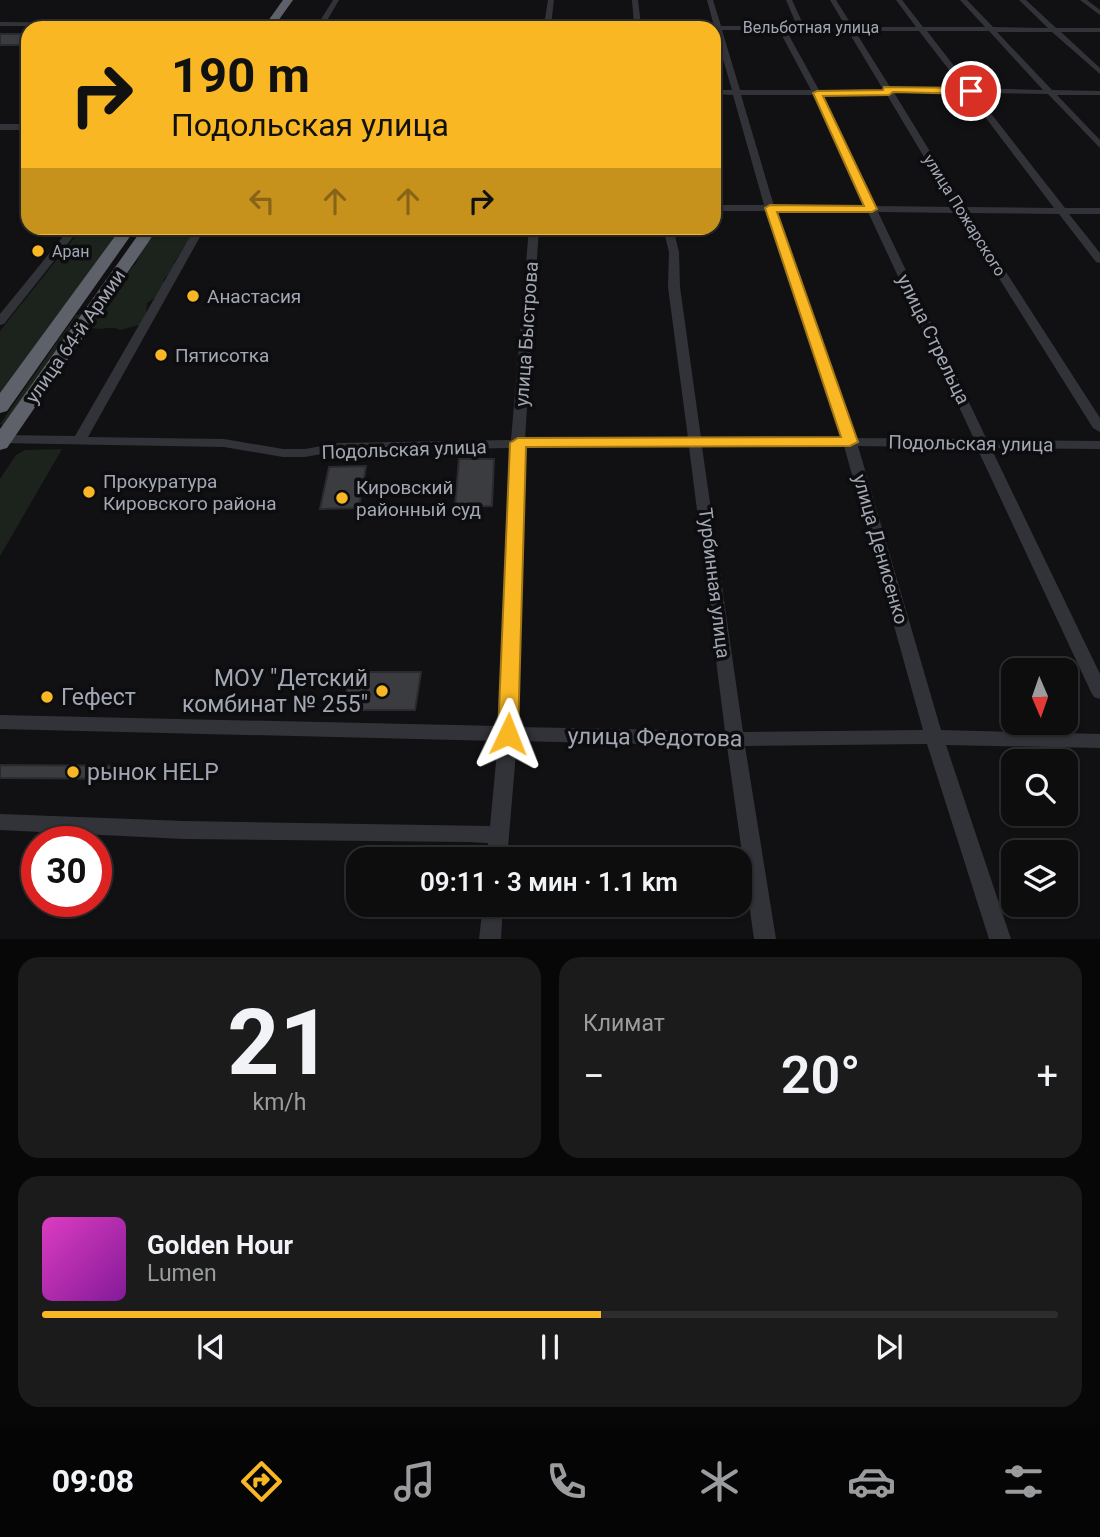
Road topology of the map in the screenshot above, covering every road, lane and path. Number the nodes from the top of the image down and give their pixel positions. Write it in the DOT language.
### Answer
graph roads {
  1 [pos="288,0"];
  2 [pos="302,0"];
  3 [pos="336,0"];
  4 [pos="551,0"];
  5 [pos="635,0"];
  6 [pos="710,0"];
  7 [pos="789,0"];
  8 [pos="833,0"];
  9 [pos="899,0"];
  10 [pos="963,0"];
  11 [pos="1022,0"];
  12 [pos="1083,0"];
  13 [pos="1100,13"];
  14 [pos="273,21"];
  15 [pos="288,21"];
  16 [pos="324,21"];
  17 [pos="548,21"];
  18 [pos="637,21"];
  19 [pos="717,21"];
  20 [pos="0,24"];
  21 [pos="21,24"];
  22 [pos="721,26"];
  23 [pos="781,27"];
  24 [pos="801,27"];
  25 [pos="849,27"];
  26 [pos="921,28"];
  27 [pos="990,29"];
  28 [pos="1053,29"];
  29 [pos="1100,30"];
  30 [pos="721,33"];
  31 [pos="1100,72"];
  32 [pos="888,91"];
  33 [pos="971,91"];
  34 [pos="721,92"];
  35 [pos="737,92"];
  36 [pos="817,93"];
  37 [pos="1049,93"];
  38 [pos="1100,93"];
  39 [pos="0,127"];
  40 [pos="21,127"];
  41 [pos="1100,145"];
  42 [pos="721,208"];
  43 [pos="770,208"];
  44 [pos="960,208"];
  45 [pos="872,209"];
  46 [pos="1060,210"];
  47 [pos="1100,211"];
  48 [pos="69,235"];
  49 [pos="123,235"];
  50 [pos="145,235"];
  51 [pos="196,235"];
  52 [pos="533,235"];
  53 [pos="670,235"];
  54 [pos="1100,260"];
  55 [pos="73,304"];
  56 [pos="96,305"];
  57 [pos="0,322"];
  58 [pos="0,407"];
  59 [pos="1100,428"];
  60 [pos="1,441"];
  61 [pos="79,441"];
  62 [pos="696,442"];
  63 [pos="850,442"];
  64 [pos="518,443"];
  65 [pos="985,443"];
  66 [pos="1100,445"];
  67 [pos="1100,692"];
  68 [pos="0,722"];
  69 [pos="508,734"];
  70 [pos="934,737"];
  71 [pos="735,739"];
  72 [pos="1100,741"];
  73 [pos="0,822"];
  74 [pos="499,835"];
  75 [pos="498,847"];
  76 [pos="492,917"];
  77 [pos="490,939"];
  78 [pos="765,939"];
  79 [pos="1000,939"];
  1 -- 14 [label="highway"];
  2 -- 15 [label="highway"];
  3 -- 16 [label="street"];
  4 -- 17 [label="street"];
  5 -- 18 [label="street"];
  6 -- 19 [label="street, улица Денисенко"];
  7 -- 24 [label="street"];
  8 -- 25 [label="street, улица Пожарского"];
  9 -- 26 [label="street"];
  10 -- 27 [label="street"];
  11 -- 28 [label="street"];
  12 -- 13 [label="street"];
  20 -- 21 [label="street, Вельботная улица"];
  22 -- 23 [label="street, Вельботная улица"];
  23 -- 24 [label="street, Вельботная улица"];
  23 -- 36 [label="street, улица Стрельца"];
  24 -- 25 [label="street, Вельботная улица"];
  25 -- 26 [label="street, Вельботная улица"];
  25 -- 32 [label="street, улица Пожарского"];
  26 -- 27 [label="street, Вельботная улица"];
  26 -- 33 [label="street"];
  27 -- 28 [label="street, Вельботная улица"];
  27 -- 37 [label="street"];
  28 -- 29 [label="street, Вельботная улица"];
  28 -- 31 [label="street"];
  30 -- 35 [label="street, улица Денисенко"];
  32 -- 33 [label="street"];
  32 -- 36 [label="street"];
  32 -- 44 [label="street, улица Пожарского"];
  33 -- 37 [label="street"];
  33 -- 46 [label="street"];
  34 -- 35 [label="street"];
  35 -- 36 [label="street"];
  35 -- 43 [label="street, улица Денисенко"];
  36 -- 45 [label="street, улица Стрельца"];
  37 -- 38 [label="street"];
  37 -- 41 [label="street"];
  39 -- 40 [label="street"];
  42 -- 43 [label="street"];
  43 -- 45 [label="street"];
  43 -- 63 [label="street, улица Денисенко"];
  44 -- 45 [label="street"];
  44 -- 46 [label="street"];
  44 -- 59 [label="street, улица Пожарского"];
  45 -- 65 [label="street, улица Стрельца"];
  46 -- 47 [label="street"];
  46 -- 54 [label="street"];
  48 -- 57 [label="street"];
  49 -- 55 [label="highway, улица 64-й Армии"];
  50 -- 56 [label="highway, улица 64-й Армии"];
  51 -- 61 [label="street"];
  52 -- 64 [label="street, улица Быстрова"];
  53 -- 62 [label="street, Турбинная улица"];
  55 -- 56 [label="highway"];
  55 -- 58 [label="highway, улица 64-й Армии"];
  56 -- 60 [label="highway, улица 64-й Армии"];
  60 -- 61 [label="street, Подольская улица"];
  61 -- 64 [label="street, Подольская улица"];
  62 -- 63 [label="street, Подольская улица"];
  62 -- 64 [label="street, Подольская улица"];
  62 -- 71 [label="street, Турбинная улица"];
  63 -- 65 [label="street, Подольская улица"];
  63 -- 70 [label="street, улица Денисенко"];
  64 -- 69 [label="street, улица Быстрова"];
  65 -- 66 [label="street, Подольская улица"];
  65 -- 67 [label="street, улица Стрельца"];
  68 -- 69 [label="street, улица Федотова"];
  69 -- 71 [label="street, улица Федотова"];
  69 -- 74 [label="street, улица Быстрова"];
  70 -- 71 [label="street, улица Федотова"];
  70 -- 72 [label="street, улица Федотова"];
  70 -- 79 [label="street, улица Денисенко"];
  71 -- 78 [label="street, Турбинная улица"];
  73 -- 74 [label="street"];
  74 -- 75 [label="street, улица Быстрова"];
  76 -- 77 [label="street"];
}
